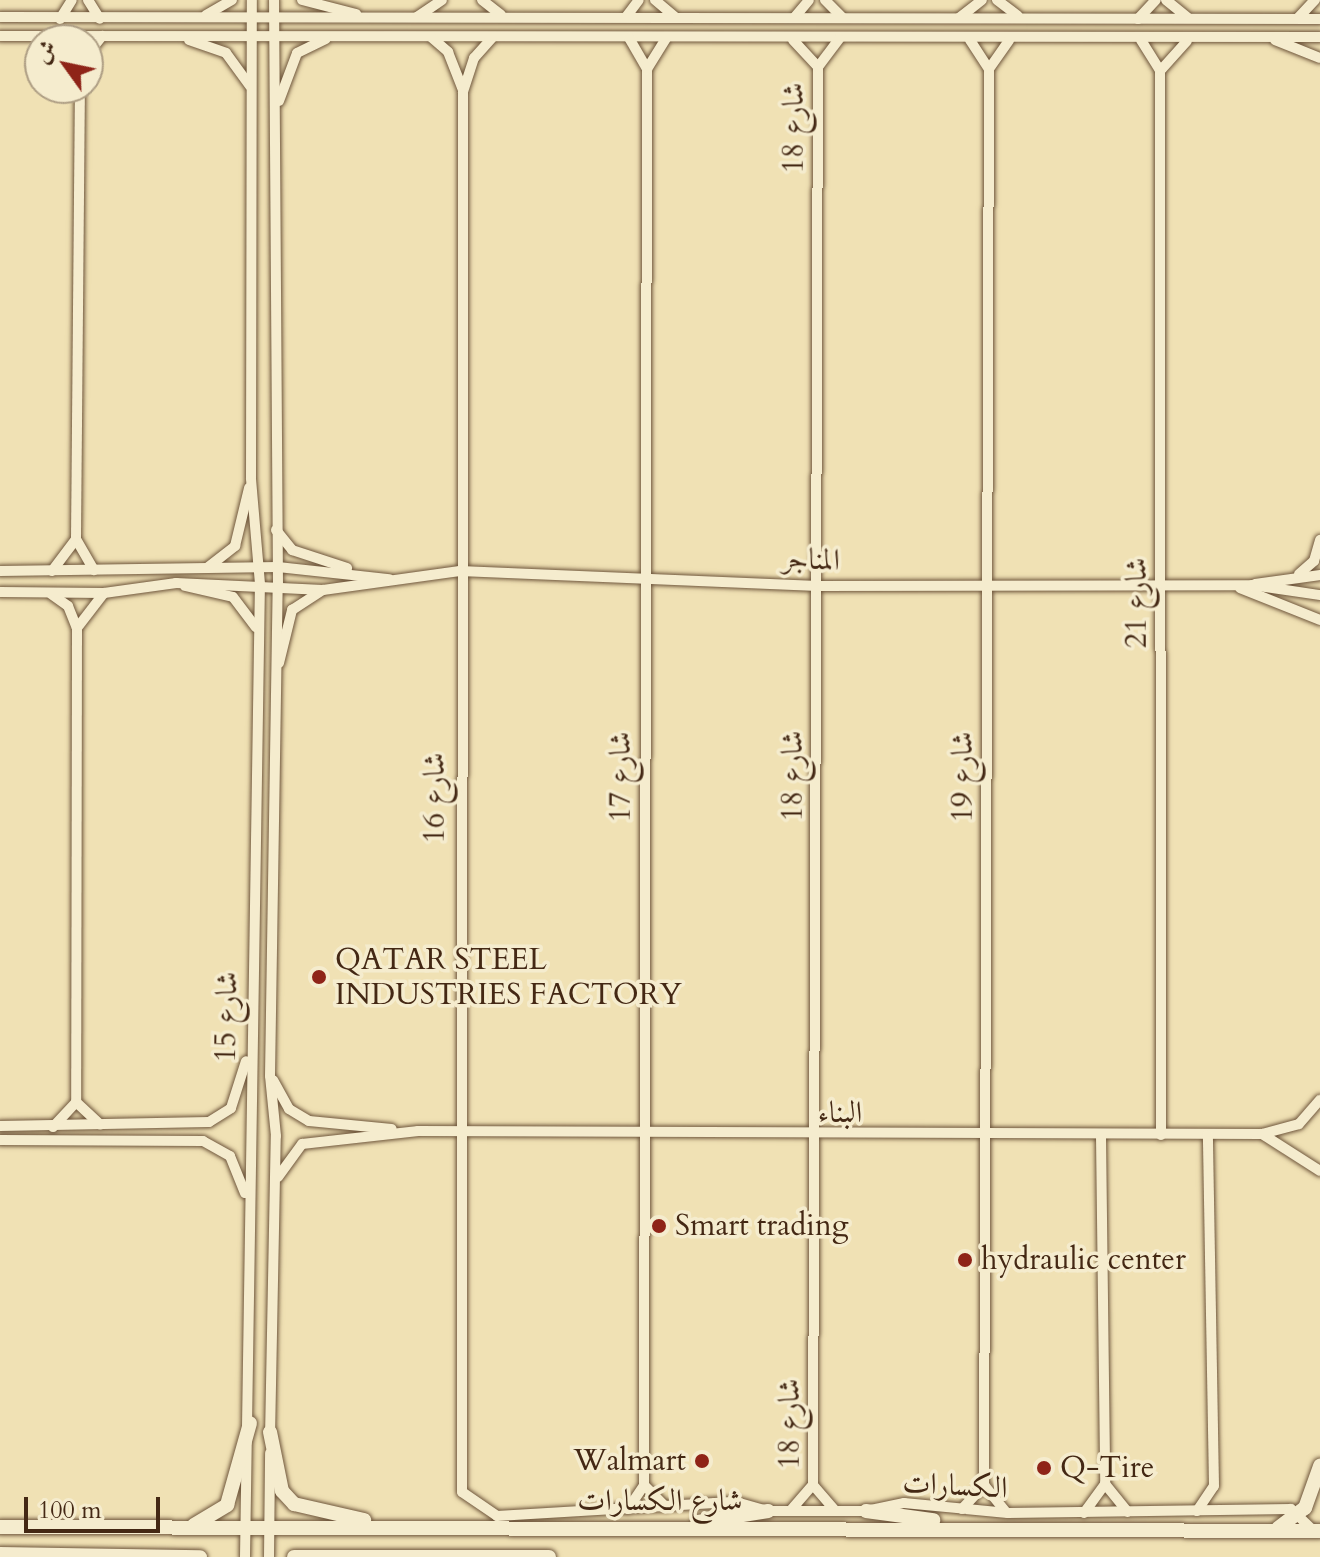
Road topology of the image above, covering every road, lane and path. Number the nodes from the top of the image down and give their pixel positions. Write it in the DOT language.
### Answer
graph roads {
  1 [pos="72,0"];
  2 [pos="88,0"];
  3 [pos="232,0"];
  4 [pos="252,0"];
  5 [pos="274,0"];
  6 [pos="302,0"];
  7 [pos="442,0"];
  8 [pos="482,0"];
  9 [pos="639,0"];
  10 [pos="655,0"];
  11 [pos="809,0"];
  12 [pos="825,0"];
  13 [pos="982,0"];
  14 [pos="997,0"];
  15 [pos="1156,0"];
  16 [pos="1166,0"];
  17 [pos="1315,0"];
  18 [pos="275,16"];
  19 [pos="502,16"];
  20 [pos="0,17"];
  21 [pos="203,17"];
  22 [pos="252,17"];
  23 [pos="626,17"];
  24 [pos="369,18"];
  25 [pos="415,18"];
  26 [pos="676,18"];
  27 [pos="794,18"];
  28 [pos="843,18"];
  29 [pos="60,19"];
  30 [pos="100,19"];
  31 [pos="958,19"];
  32 [pos="1024,19"];
  33 [pos="1137,19"];
  34 [pos="1189,19"];
  35 [pos="1297,19"];
  36 [pos="1320,19"];
  37 [pos="0,36"];
  38 [pos="104,36"];
  39 [pos="176,36"];
  40 [pos="252,36"];
  41 [pos="339,36"];
  42 [pos="430,36"];
  43 [pos="1262,36"];
  44 [pos="24,37"];
  45 [pos="275,37"];
  46 [pos="1320,37"];
  47 [pos="492,38"];
  48 [pos="629,38"];
  49 [pos="666,39"];
  50 [pos="789,39"];
  51 [pos="839,39"];
  52 [pos="970,40"];
  53 [pos="1009,40"];
  54 [pos="1141,40"];
  55 [pos="1187,41"];
  56 [pos="1320,58"];
  57 [pos="818,67"];
  58 [pos="647,69"];
  59 [pos="989,69"];
  60 [pos="1160,71"];
  61 [pos="252,91"];
  62 [pos="463,92"];
  63 [pos="80,104"];
  64 [pos="275,115"];
  65 [pos="251,478"];
  66 [pos="272,522"];
  67 [pos="76,539"];
  68 [pos="1320,540"];
  69 [pos="260,567"];
  70 [pos="278,567"];
  71 [pos="94,570"];
  72 [pos="0,571"];
  73 [pos="52,571"];
  74 [pos="460,571"];
  75 [pos="194,572"];
  76 [pos="360,572"];
  77 [pos="646,575"];
  78 [pos="1320,575"];
  79 [pos="1295,576"];
  80 [pos="392,580"];
  81 [pos="176,583"];
  82 [pos="988,583"];
  83 [pos="260,584"];
  84 [pos="278,584"];
  85 [pos="1161,585"];
  86 [pos="1230,585"];
  87 [pos="1252,585"];
  88 [pos="818,586"];
  89 [pos="323,590"];
  90 [pos="0,592"];
  91 [pos="47,593"];
  92 [pos="104,593"];
  93 [pos="1320,595"];
  94 [pos="1320,620"];
  95 [pos="77,628"];
  96 [pos="258,630"];
  97 [pos="273,688"];
  98 [pos="250,1040"];
  99 [pos="270,1076"];
  100 [pos="1320,1100"];
  101 [pos="76,1102"];
  102 [pos="100,1124"];
  103 [pos="0,1126"];
  104 [pos="53,1127"];
  105 [pos="457,1129"];
  106 [pos="418,1131"];
  107 [pos="643,1134"];
  108 [pos="1262,1134"];
  109 [pos="1161,1135"];
  110 [pos="1208,1135"];
  111 [pos="1101,1136"];
  112 [pos="816,1137"];
  113 [pos="986,1138"];
  114 [pos="0,1140"];
  115 [pos="1320,1171"];
  116 [pos="272,1199"];
  117 [pos="248,1201"];
  118 [pos="250,1423"];
  119 [pos="270,1432"];
  120 [pos="1320,1466"];
  121 [pos="1105,1484"];
  122 [pos="644,1485"];
  123 [pos="813,1485"];
  124 [pos="984,1485"];
  125 [pos="468,1501"];
  126 [pos="666,1507"];
  127 [pos="628,1509"];
  128 [pos="835,1510"];
  129 [pos="768,1511"];
  130 [pos="789,1511"];
  131 [pos="866,1511"];
  132 [pos="959,1511"];
  133 [pos="1197,1511"];
  134 [pos="1130,1512"];
  135 [pos="1302,1512"];
  136 [pos="1008,1513"];
  137 [pos="1084,1513"];
  138 [pos="388,1525"];
  139 [pos="948,1525"];
  140 [pos="193,1526"];
  141 [pos="0,1527"];
  142 [pos="680,1527"];
  143 [pos="246,1529"];
  144 [pos="270,1529"];
  145 [pos="1275,1530"];
  146 [pos="1317,1530"];
  147 [pos="0,1554"];
  148 [pos="326,1555"];
  149 [pos="123,1556"];
  150 [pos="200,1557"];
  151 [pos="245,1557"];
  152 [pos="269,1557"];
  153 [pos="294,1557"];
  154 [pos="549,1557"];
  1 -- 29 [label="street"];
  2 -- 30 [label="street"];
  3 -- 21 [label="street"];
  4 -- 22 [label="street, شارع 15"];
  5 -- 18 [label="street, شارع 15"];
  6 -- 24 [label="street"];
  7 -- 25 [label="street"];
  8 -- 19 [label="street"];
  9 -- 23 [label="street"];
  10 -- 26 [label="street"];
  11 -- 27 [label="street"];
  12 -- 28 [label="street"];
  13 -- 31 [label="street"];
  14 -- 32 [label="street"];
  15 -- 33 [label="street"];
  16 -- 34 [label="street"];
  17 -- 35 [label="street"];
  18 -- 22 [label="street"];
  18 -- 24 [label="street"];
  18 -- 45 [label="street, شارع 15"];
  19 -- 23 [label="street"];
  19 -- 25 [label="street"];
  20 -- 29 [label="street"];
  21 -- 22 [label="street"];
  21 -- 30 [label="street"];
  22 -- 40 [label="street, شارع 15"];
  23 -- 26 [label="street"];
  24 -- 25 [label="street"];
  26 -- 27 [label="street"];
  27 -- 28 [label="street"];
  28 -- 31 [label="street"];
  29 -- 30 [label="street"];
  31 -- 32 [label="street"];
  32 -- 33 [label="street"];
  33 -- 34 [label="street"];
  34 -- 35 [label="street"];
  35 -- 36 [label="street"];
  37 -- 44 [label="street"];
  38 -- 39 [label="street"];
  39 -- 40 [label="street"];
  39 -- 61 [label="street"];
  40 -- 45 [label="street"];
  40 -- 61 [label="street, شارع 15"];
  41 -- 42 [label="street"];
  41 -- 45 [label="street"];
  41 -- 64 [label="street, شارع 15"];
  42 -- 47 [label="street"];
  42 -- 62 [label="street, شارع 16"];
  43 -- 46 [label="street"];
  43 -- 55 [label="street"];
  43 -- 56 [label="street"];
  45 -- 64 [label="street, شارع 15"];
  47 -- 48 [label="street"];
  47 -- 62 [label="street, شارع 16"];
  48 -- 49 [label="street"];
  48 -- 58 [label="street"];
  49 -- 50 [label="street"];
  49 -- 58 [label="street"];
  50 -- 51 [label="street"];
  50 -- 57 [label="street, شارع 18"];
  51 -- 52 [label="street"];
  51 -- 57 [label="street, شارع 18"];
  52 -- 53 [label="street"];
  52 -- 59 [label="street"];
  53 -- 54 [label="street"];
  53 -- 59 [label="street"];
  54 -- 55 [label="street"];
  54 -- 60 [label="street"];
  55 -- 60 [label="street"];
  57 -- 88 [label="street, شارع 18"];
  58 -- 77 [label="street, شارع 17"];
  59 -- 82 [label="street, شارع 19"];
  60 -- 85 [label="street, شارع 21"];
  61 -- 65 [label="street, شارع 15"];
  62 -- 74 [label="street, شارع 16"];
  63 -- 67 [label="street"];
  64 -- 66 [label="street, شارع 15"];
  65 -- 69 [label="street, شارع 15"];
  65 -- 75 [label="street, شارع 15"];
  66 -- 70 [label="street, شارع 15"];
  66 -- 76 [label="street, المناجر"];
  67 -- 71 [label="street"];
  67 -- 73 [label="street"];
  68 -- 79 [label="street"];
  69 -- 70 [label="street, المناجر"];
  69 -- 75 [label="street, المناجر"];
  69 -- 83 [label="street, شارع 15"];
  70 -- 76 [label="street, المناجر"];
  70 -- 84 [label="street, شارع 15"];
  71 -- 73 [label="street, المناجر"];
  71 -- 75 [label="street, المناجر"];
  72 -- 73 [label="street, المناجر"];
  74 -- 77 [label="street, المناجر"];
  74 -- 80 [label="street, المناجر"];
  74 -- 105 [label="street, شارع 16"];
  76 -- 80 [label="street, المناجر"];
  77 -- 88 [label="street, المناجر"];
  77 -- 107 [label="street, شارع 17"];
  78 -- 79 [label="street, المناجر"];
  79 -- 87 [label="street, المناجر"];
  80 -- 89 [label="street, المناجر"];
  81 -- 83 [label="street, المناجر"];
  81 -- 92 [label="street, المناجر"];
  81 -- 96 [label="street, المناجر"];
  82 -- 85 [label="street, المناجر"];
  82 -- 88 [label="street, المناجر"];
  82 -- 113 [label="street, شارع 19"];
  83 -- 84 [label="street, المناجر"];
  83 -- 96 [label="street, شارع 15"];
  84 -- 89 [label="street, المناجر"];
  84 -- 97 [label="street, شارع 15"];
  85 -- 86 [label="street, المناجر"];
  85 -- 109 [label="street, شارع 21"];
  86 -- 87 [label="street, المناجر"];
  86 -- 94 [label="street, المناجر"];
  87 -- 93 [label="street, المناجر"];
  88 -- 112 [label="street, شارع 18"];
  89 -- 97 [label="street, شارع 15"];
  90 -- 91 [label="street, المناجر"];
  91 -- 92 [label="street, المناجر"];
  91 -- 95 [label="street"];
  92 -- 95 [label="street"];
  95 -- 101 [label="street"];
  96 -- 98 [label="street, شارع 15"];
  97 -- 99 [label="street, شارع 15"];
  98 -- 102 [label="street"];
  98 -- 117 [label="street, شارع 15"];
  99 -- 106 [label="street, البناء"];
  99 -- 116 [label="street, شارع 15"];
  100 -- 108 [label="street, البناء"];
  101 -- 102 [label="street"];
  101 -- 104 [label="street"];
  102 -- 104 [label="street"];
  103 -- 104 [label="street"];
  105 -- 106 [label="street, البناء"];
  105 -- 107 [label="street, البناء"];
  105 -- 125 [label="street, شارع 16"];
  106 -- 116 [label="street, البناء"];
  107 -- 112 [label="street, البناء"];
  107 -- 122 [label="street, شارع 17"];
  108 -- 110 [label="street, البناء"];
  108 -- 115 [label="street"];
  109 -- 110 [label="street, البناء"];
  109 -- 111 [label="street, البناء"];
  110 -- 133 [label="street"];
  111 -- 113 [label="street, البناء"];
  111 -- 121 [label="street"];
  112 -- 113 [label="street, البناء"];
  112 -- 123 [label="street, شارع 18"];
  113 -- 124 [label="street, شارع 19"];
  114 -- 117 [label="street"];
  116 -- 119 [label="street, شارع 15"];
  117 -- 118 [label="street, شارع 15"];
  118 -- 140 [label="street"];
  118 -- 143 [label="street, شارع 15"];
  119 -- 138 [label="street"];
  119 -- 144 [label="street, شارع 15"];
  120 -- 135 [label="street"];
  121 -- 134 [label="street"];
  121 -- 137 [label="street"];
  122 -- 126 [label="street"];
  122 -- 127 [label="street"];
  123 -- 128 [label="street, شارع 18"];
  123 -- 130 [label="street, شارع 18"];
  124 -- 132 [label="street"];
  124 -- 136 [label="street"];
  125 -- 127 [label="street, الكسارات"];
  126 -- 127 [label="street, الكسارات"];
  126 -- 129 [label="street, الكسارات"];
  128 -- 130 [label="street, الكسارات"];
  128 -- 131 [label="street, الكسارات"];
  129 -- 130 [label="street, الكسارات"];
  129 -- 142 [label="street"];
  131 -- 132 [label="street, الكسارات"];
  131 -- 139 [label="street"];
  132 -- 136 [label="street, الكسارات"];
  133 -- 134 [label="street, الكسارات"];
  133 -- 135 [label="street, الكسارات"];
  134 -- 137 [label="street, الكسارات"];
  135 -- 145 [label="street"];
  135 -- 146 [label="street"];
  136 -- 137 [label="street, الكسارات"];
  138 -- 142 [label="street, شارع الكسارات"];
  138 -- 144 [label="street, شارع الكسارات"];
  139 -- 142 [label="street, شارع الكسارات"];
  139 -- 145 [label="street, شارع الكسارات"];
  140 -- 141 [label="street, شارع الكسارات"];
  140 -- 143 [label="street, شارع الكسارات"];
  143 -- 144 [label="street, شارع الكسارات"];
  143 -- 151 [label="street, شارع 15"];
  144 -- 152 [label="street, شارع 15"];
  145 -- 146 [label="street, شارع الكسارات"];
  147 -- 149 [label="street"];
  148 -- 153 [label="street"];
  148 -- 154 [label="street"];
  149 -- 150 [label="street"];
}
